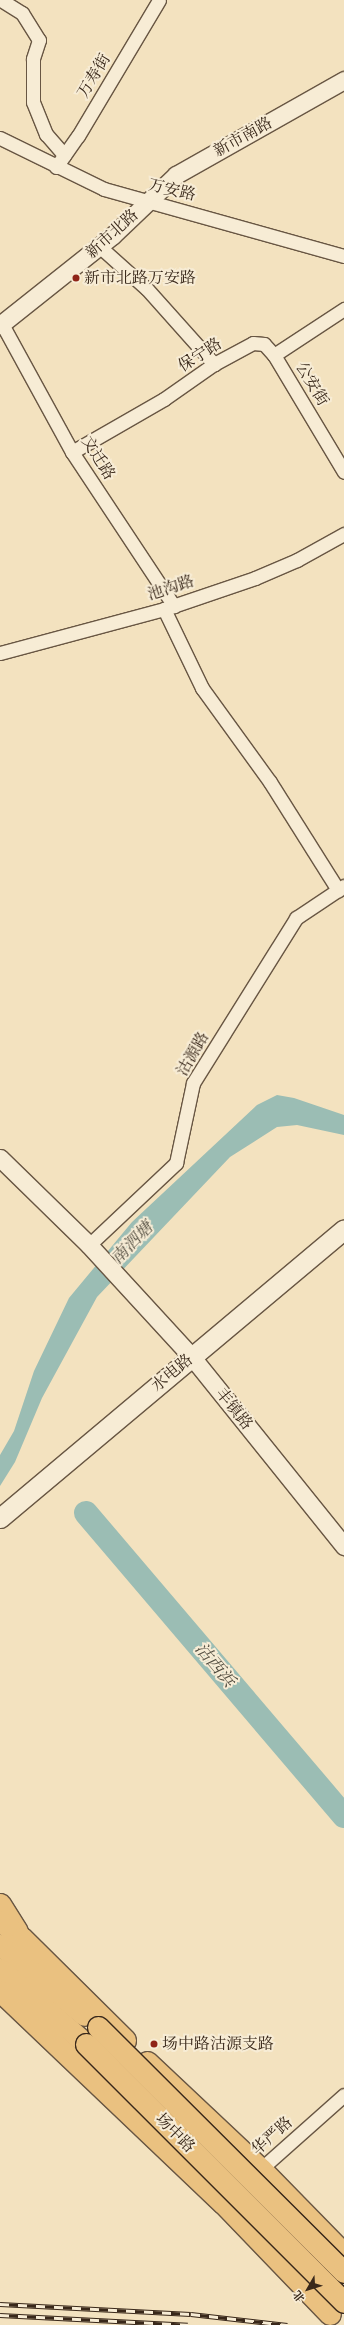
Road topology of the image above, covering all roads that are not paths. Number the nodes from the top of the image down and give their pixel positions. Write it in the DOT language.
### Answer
graph roads {
  1 [pos="1,0"];
  2 [pos="159,0"];
  3 [pos="344,80"];
  4 [pos="0,138"];
  5 [pos="64,155"];
  6 [pos="56,167"];
  7 [pos="148,201"];
  8 [pos="99,246"];
  9 [pos="344,256"];
  10 [pos="344,309"];
  11 [pos="1,324"];
  12 [pos="274,355"];
  13 [pos="214,364"];
  14 [pos="72,452"];
  15 [pos="344,472"];
  16 [pos="344,534"];
  17 [pos="169,608"];
  18 [pos="0,653"];
  19 [pos="341,888"];
  20 [pos="0,1158"];
  21 [pos="344,1229"];
  22 [pos="93,1249"];
  23 [pos="192,1357"];
  24 [pos="0,1518"];
  25 [pos="344,1546"];
  26 [pos="0,1904"];
  27 [pos="0,1921"];
  28 [pos="22,1938"];
  29 [pos="0,1945"];
  30 [pos="0,1969"];
  31 [pos="0,1991"];
  32 [pos="92,2036"];
  33 [pos="344,2095"];
  34 [pos="260,2169"];
  35 [pos="223,2203"];
  36 [pos="344,2254"];
  37 [pos="344,2272"];
  38 [pos="336,2312"];
  1 -- 5 [label="street"];
  2 -- 5 [label="street, 万寿街"];
  3 -- 7 [label="street, 新市南路"];
  4 -- 6 [label="street, 万安路"];
  5 -- 6 [label="street, 万寿街"];
  6 -- 7 [label="street, 万安路"];
  7 -- 8 [label="street, 新市北路"];
  7 -- 9 [label="street, 万安路"];
  8 -- 11 [label="street, 新市北路"];
  8 -- 13 [label="street"];
  10 -- 12 [label="street"];
  11 -- 14 [label="street, 文迁路"];
  12 -- 13 [label="street, 保宁路"];
  12 -- 15 [label="street, 公安街"];
  13 -- 14 [label="street, 保宁路"];
  14 -- 17 [label="street, 文迁路"];
  16 -- 17 [label="street, 池沟路"];
  17 -- 18 [label="street, 池沟路"];
  17 -- 19 [label="street, 文迁路"];
  19 -- 22 [label="street, 沽源路"];
  20 -- 22 [label="street"];
  21 -- 23 [label="main road, 水电路"];
  22 -- 23 [label="street, 丰镇路"];
  23 -- 24 [label="main road, 水电路"];
  23 -- 25 [label="street, 丰镇路"];
  26 -- 28 [label="main road"];
  27 -- 28 [label="main road, 场中路"];
  28 -- 34 [label="main road, 场中路"];
  29 -- 32 [label="main road, 场中路"];
  30 -- 32 [label="main road, 场中路"];
  31 -- 35 [label="main road, 场中路"];
  32 -- 37 [label="main road, 场中路, bridge"];
  32 -- 38 [label="main road, 场中路, bridge"];
  33 -- 34 [label="street, 华严路"];
  34 -- 35 [label="street, 华严路"];
  34 -- 36 [label="main road, 场中路"];
  35 -- 38 [label="main road, 场中路"];
}
